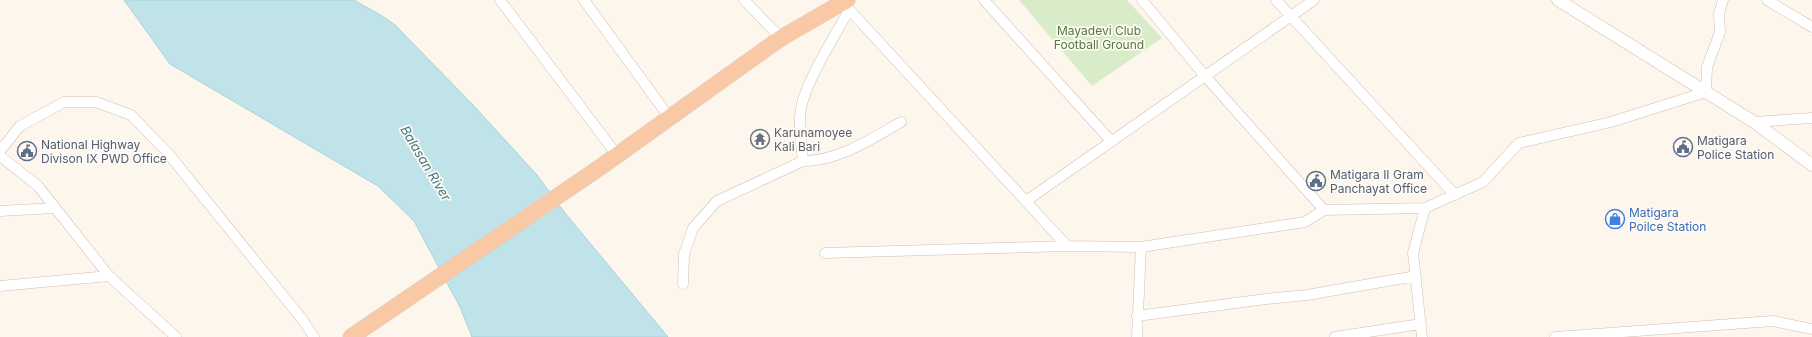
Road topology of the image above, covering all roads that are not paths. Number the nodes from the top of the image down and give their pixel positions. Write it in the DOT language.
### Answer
graph roads {
  1 [pos="500,0"];
  2 [pos="584,0"];
  3 [pos="744,0"];
  4 [pos="984,0"];
  5 [pos="1142,0"];
  6 [pos="1276,0"];
  7 [pos="1314,0"];
  8 [pos="1558,0"];
  9 [pos="1723,0"];
  10 [pos="1767,0"];
  11 [pos="845,3"];
  12 [pos="1289,16"];
  13 [pos="1812,27"];
  14 [pos="781,38"];
  15 [pos="1205,76"];
  16 [pos="1706,92"];
  17 [pos="669,117"];
  18 [pos="1812,118"];
  19 [pos="900,122"];
  20 [pos="1754,122"];
  21 [pos="1111,141"];
  22 [pos="0,151"];
  23 [pos="617,155"];
  24 [pos="0,156"];
  25 [pos="803,161"];
  26 [pos="1812,165"];
  27 [pos="1455,195"];
  28 [pos="1026,201"];
  29 [pos="55,208"];
  30 [pos="1425,208"];
  31 [pos="1324,210"];
  32 [pos="0,211"];
  33 [pos="1068,246"];
  34 [pos="1141,247"];
  35 [pos="825,253"];
  36 [pos="109,276"];
  37 [pos="1416,276"];
  38 [pos="683,284"];
  39 [pos="0,286"];
  40 [pos="1137,316"];
  41 [pos="1421,324"];
  42 [pos="1812,329"];
  43 [pos="176,337"];
  44 [pos="314,337"];
  45 [pos="351,337"];
  46 [pos="1136,337"];
  47 [pos="1335,337"];
  48 [pos="1422,337"];
  49 [pos="1555,337"];
  1 -- 23 [label="street"];
  2 -- 17 [label="street"];
  3 -- 14 [label="street"];
  4 -- 21 [label="street"];
  5 -- 15 [label="street"];
  6 -- 12 [label="street"];
  7 -- 12 [label="street"];
  8 -- 16 [label="street"];
  9 -- 16 [label="street"];
  10 -- 13 [label="street"];
  11 -- 14 [label="highway"];
  11 -- 25 [label="street"];
  11 -- 28 [label="street"];
  12 -- 15 [label="street"];
  12 -- 27 [label="street"];
  14 -- 17 [label="highway"];
  15 -- 21 [label="street"];
  15 -- 31 [label="street"];
  16 -- 20 [label="street"];
  16 -- 27 [label="street"];
  17 -- 23 [label="highway"];
  18 -- 20 [label="street"];
  19 -- 25 [label="street"];
  20 -- 26 [label="street"];
  21 -- 28 [label="street"];
  22 -- 44 [label="street"];
  23 -- 45 [label="highway"];
  24 -- 29 [label="street"];
  25 -- 38 [label="street"];
  27 -- 30 [label="street"];
  28 -- 33 [label="street"];
  29 -- 32 [label="street"];
  29 -- 36 [label="street"];
  30 -- 31 [label="street"];
  30 -- 37 [label="street"];
  31 -- 34 [label="street"];
  33 -- 34 [label="street"];
  33 -- 35 [label="street"];
  34 -- 40 [label="street"];
  36 -- 39 [label="street"];
  36 -- 43 [label="street"];
  37 -- 40 [label="street"];
  37 -- 41 [label="street"];
  40 -- 46 [label="street"];
  41 -- 47 [label="street"];
  41 -- 48 [label="street"];
  42 -- 49 [label="street"];
}
